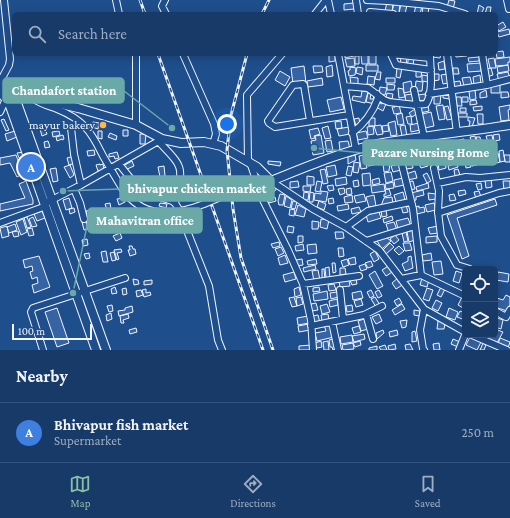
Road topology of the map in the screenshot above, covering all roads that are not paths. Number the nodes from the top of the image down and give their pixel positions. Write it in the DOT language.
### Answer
graph roads {
  1 [pos="4,0"];
  2 [pos="116,0"];
  3 [pos="166,0"];
  4 [pos="327,0"];
  5 [pos="356,0"];
  6 [pos="367,0"];
  7 [pos="507,0"];
  8 [pos="509,9"];
  9 [pos="119,12"];
  10 [pos="165,12"];
  11 [pos="317,12"];
  12 [pos="330,12"];
  13 [pos="358,12"];
  14 [pos="370,12"];
  15 [pos="453,12"];
  16 [pos="136,56"];
  17 [pos="184,56"];
  18 [pos="280,56"];
  19 [pos="338,56"];
  20 [pos="392,56"];
  21 [pos="430,56"];
  22 [pos="447,56"];
  23 [pos="482,56"];
  24 [pos="432,70"];
  25 [pos="510,79"];
  26 [pos="0,83"];
  27 [pos="487,84"];
  28 [pos="344,86"];
  29 [pos="414,90"];
  30 [pos="452,91"];
  31 [pos="0,92"];
  32 [pos="376,94"];
  33 [pos="429,94"];
  34 [pos="9,96"];
  35 [pos="32,97"];
  36 [pos="417,105"];
  37 [pos="0,112"];
  38 [pos="349,115"];
  39 [pos="310,122"];
  40 [pos="510,125"];
  41 [pos="136,126"];
  42 [pos="71,128"];
  43 [pos="352,133"];
  44 [pos="457,133"];
  45 [pos="424,137"];
  46 [pos="160,140"];
  47 [pos="398,141"];
  48 [pos="213,144"];
  49 [pos="356,150"];
  50 [pos="249,162"];
  51 [pos="119,164"];
  52 [pos="110,168"];
  53 [pos="434,168"];
  54 [pos="510,175"];
  55 [pos="271,181"];
  56 [pos="438,183"];
  57 [pos="81,185"];
  58 [pos="74,189"];
  59 [pos="510,191"];
  60 [pos="410,202"];
  61 [pos="47,203"];
  62 [pos="175,203"];
  63 [pos="179,211"];
  64 [pos="438,213"];
  65 [pos="84,219"];
  66 [pos="0,223"];
  67 [pos="415,226"];
  68 [pos="346,227"];
  69 [pos="366,241"];
  70 [pos="462,266"];
  71 [pos="421,275"];
  72 [pos="359,276"];
  73 [pos="125,278"];
  74 [pos="401,279"];
  75 [pos="303,284"];
  76 [pos="340,290"];
  77 [pos="80,293"];
  78 [pos="462,295"];
  79 [pos="382,306"];
  80 [pos="424,309"];
  81 [pos="510,310"];
  82 [pos="498,313"];
  83 [pos="366,314"];
  84 [pos="508,318"];
  85 [pos="343,319"];
  86 [pos="332,322"];
  87 [pos="311,326"];
  88 [pos="462,330"];
  89 [pos="464,338"];
  90 [pos="486,338"];
  91 [pos="373,339"];
  92 [pos="43,350"];
  93 [pos="96,350"];
  94 [pos="106,350"];
  95 [pos="222,350"];
  96 [pos="313,350"];
  97 [pos="338,350"];
  98 [pos="424,350"];
  99 [pos="459,350"];
  100 [pos="507,350"];
  1 -- 26 [label="street"];
  2 -- 9 [label="street"];
  3 -- 10 [label="street"];
  4 -- 11 [label="street"];
  4 -- 12 [label="street"];
  5 -- 13 [label="street"];
  6 -- 14 [label="street"];
  6 -- 15 [label="street"];
  7 -- 8 [label="street"];
  16 -- 41 [label="street"];
  17 -- 48 [label="street"];
  18 -- 50 [label="street"];
  19 -- 28 [label="street"];
  20 -- 24 [label="street"];
  21 -- 24 [label="street"];
  22 -- 30 [label="street"];
  23 -- 27 [label="street"];
  24 -- 33 [label="street"];
  25 -- 27 [label="street"];
  26 -- 34 [label="main road"];
  27 -- 30 [label="street"];
  28 -- 32 [label="street"];
  28 -- 38 [label="street"];
  29 -- 36 [label="street"];
  30 -- 33 [label="street"];
  30 -- 44 [label="street"];
  31 -- 34 [label="main road"];
  32 -- 36 [label="street"];
  32 -- 43 [label="street"];
  33 -- 36 [label="street"];
  34 -- 35 [label="main road"];
  34 -- 37 [label="street"];
  34 -- 61 [label="main road"];
  35 -- 41 [label="main road"];
  35 -- 52 [label="street"];
  36 -- 45 [label="street"];
  38 -- 39 [label="street"];
  38 -- 43 [label="street"];
  39 -- 39 [label="street"];
  40 -- 44 [label="main road"];
  41 -- 46 [label="main road"];
  42 -- 57 [label="street"];
  43 -- 49 [label="street"];
  44 -- 45 [label="main road"];
  45 -- 47 [label="main road"];
  46 -- 48 [label="main road"];
  46 -- 51 [label="street"];
  46 -- 62 [label="street"];
  47 -- 49 [label="main road"];
  47 -- 60 [label="street"];
  48 -- 50 [label="main road"];
  49 -- 55 [label="main road"];
  50 -- 55 [label="main road"];
  50 -- 75 [label="street"];
  51 -- 52 [label="street"];
  51 -- 62 [label="street"];
  52 -- 57 [label="street"];
  52 -- 63 [label="street"];
  53 -- 56 [label="street"];
  54 -- 56 [label="street"];
  55 -- 63 [label="street, bridge"];
  55 -- 68 [label="street"];
  56 -- 64 [label="street"];
  57 -- 58 [label="street"];
  58 -- 61 [label="street"];
  58 -- 65 [label="street"];
  59 -- 64 [label="street"];
  60 -- 67 [label="street"];
  60 -- 68 [label="street"];
  61 -- 66 [label="street"];
  61 -- 77 [label="main road"];
  62 -- 63 [label="street"];
  63 -- 95 [label="street"];
  64 -- 70 [label="street"];
  67 -- 69 [label="street"];
  67 -- 71 [label="street"];
  68 -- 69 [label="street"];
  69 -- 74 [label="street"];
  71 -- 74 [label="street"];
  71 -- 78 [label="street"];
  72 -- 75 [label="street"];
  73 -- 77 [label="street"];
  74 -- 80 [label="street"];
  75 -- 87 [label="street"];
  76 -- 85 [label="street"];
  77 -- 92 [label="street"];
  77 -- 93 [label="main road"];
  77 -- 94 [label="main road"];
  79 -- 83 [label="street"];
  80 -- 88 [label="street"];
  80 -- 98 [label="street"];
  81 -- 84 [label="street"];
  82 -- 84 [label="street"];
  83 -- 85 [label="street"];
  83 -- 91 [label="street"];
  85 -- 86 [label="street"];
  86 -- 87 [label="street"];
  86 -- 97 [label="street"];
  87 -- 96 [label="street"];
  89 -- 99 [label="street"];
  90 -- 100 [label="street"];
}
